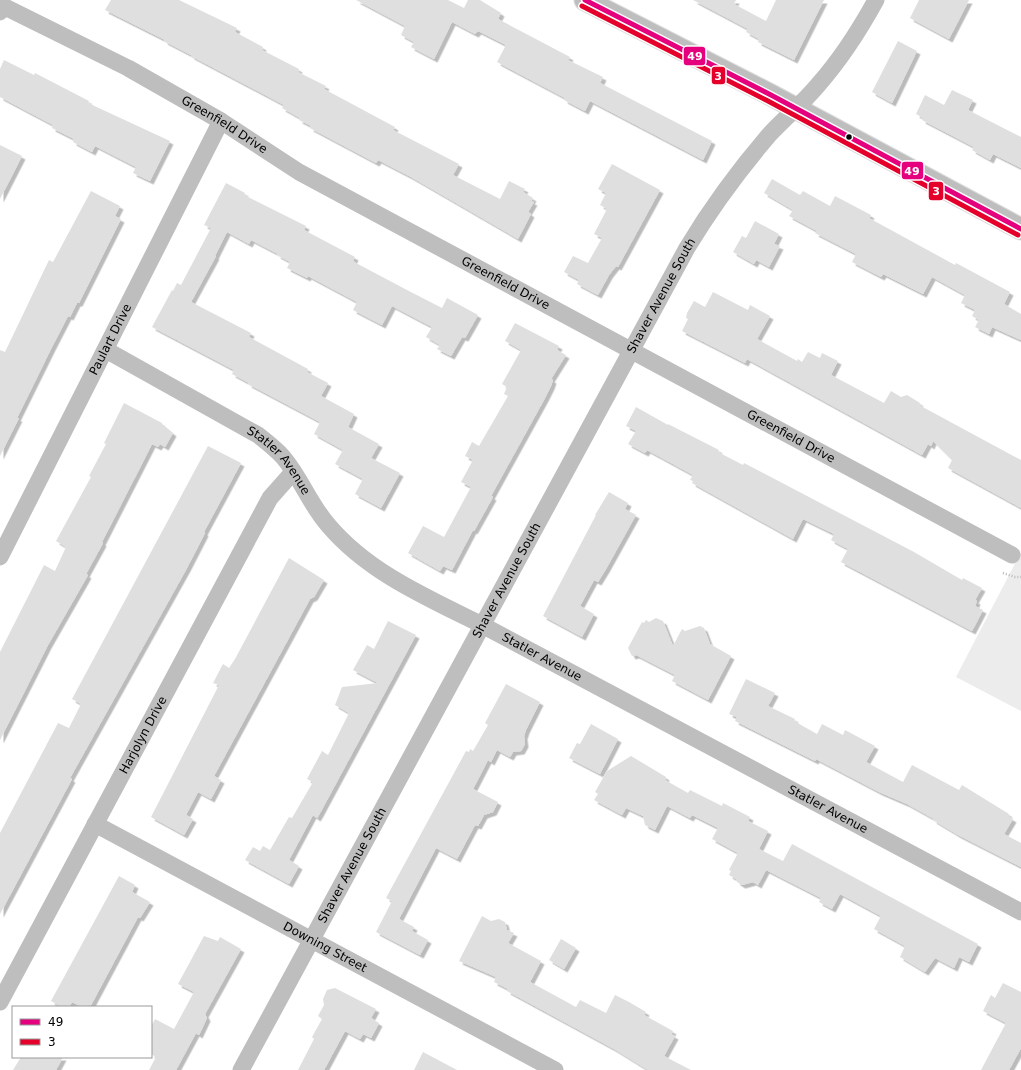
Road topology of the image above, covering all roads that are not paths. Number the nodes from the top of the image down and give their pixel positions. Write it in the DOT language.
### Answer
graph roads {
  1 [pos="585,0"];
  2 [pos="876,0"];
  3 [pos="1,9"];
  4 [pos="796,108"];
  5 [pos="221,122"];
  6 [pos="1021,229"];
  7 [pos="106,350"];
  8 [pos="632,351"];
  9 [pos="293,472"];
  10 [pos="1012,555"];
  11 [pos="0,557"];
  12 [pos="482,624"];
  13 [pos="95,824"];
  14 [pos="1021,912"];
  15 [pos="313,940"];
  16 [pos="0,1002"];
  17 [pos="241,1070"];
  18 [pos="555,1070"];
  1 -- 4 [label="main road"];
  2 -- 4 [label="street, Shaver Avenue South"];
  3 -- 5 [label="street, Greenfield Drive"];
  4 -- 6 [label="main road"];
  4 -- 8 [label="street, Shaver Avenue South"];
  5 -- 7 [label="street, Paulart Drive"];
  5 -- 8 [label="street, Greenfield Drive"];
  7 -- 9 [label="street, Statler Avenue"];
  7 -- 11 [label="street, Paulart Drive"];
  8 -- 10 [label="street, Greenfield Drive"];
  8 -- 12 [label="street, Shaver Avenue South"];
  9 -- 12 [label="street, Statler Avenue"];
  9 -- 13 [label="street, Harjolyn Drive"];
  12 -- 14 [label="street, Statler Avenue"];
  12 -- 15 [label="street, Shaver Avenue South"];
  13 -- 15 [label="street, Downing Street"];
  13 -- 16 [label="street, Harjolyn Drive"];
  15 -- 17 [label="street, Shaver Avenue South"];
  15 -- 18 [label="street, Downing Street"];
}
